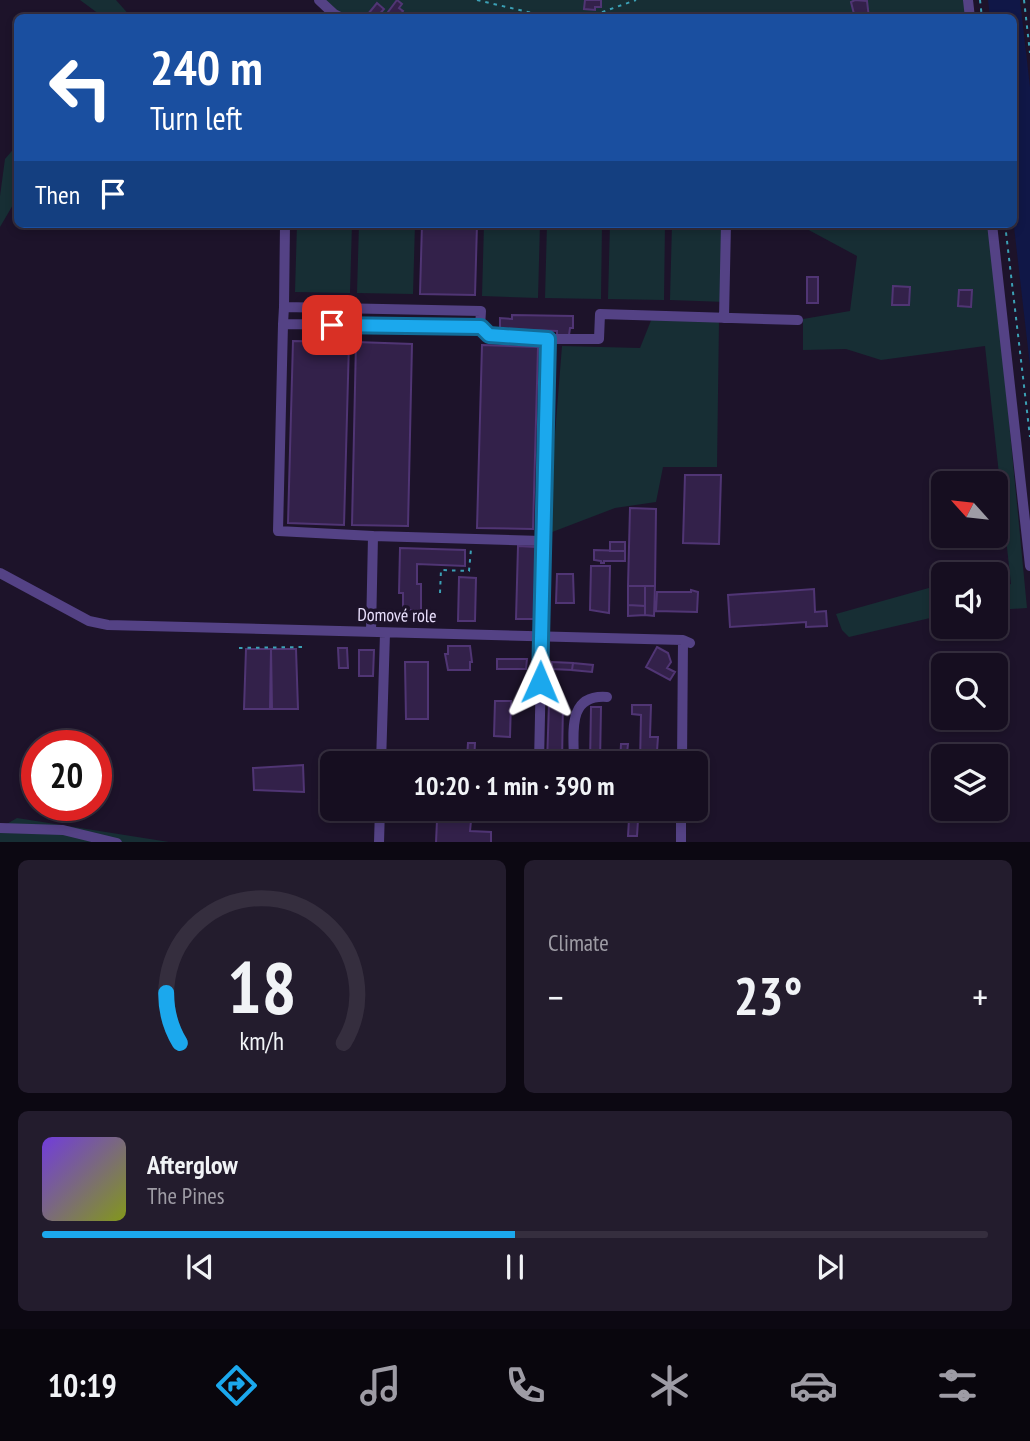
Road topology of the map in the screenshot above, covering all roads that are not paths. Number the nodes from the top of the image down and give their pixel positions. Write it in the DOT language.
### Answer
graph roads {
  1 [pos="319,0"];
  2 [pos="334,14"];
  3 [pos="285,228"];
  4 [pos="726,228"];
  5 [pos="992,228"];
  6 [pos="284,307"];
  7 [pos="724,318"];
  8 [pos="798,320"];
  9 [pos="283,324"];
  10 [pos="481,327"];
  11 [pos="548,339"];
  12 [pos="373,536"];
  13 [pos="542,541"];
  14 [pos="1030,566"];
  15 [pos="0,573"];
  16 [pos="371,632"];
  17 [pos="385,633"];
  18 [pos="541,636"];
  19 [pos="607,697"];
  20 [pos="381,751"];
  21 [pos="539,751"];
  22 [pos="574,751"];
  23 [pos="682,751"];
  24 [pos="380,821"];
  25 [pos="681,821"];
  26 [pos="0,828"];
  27 [pos="117,842"];
  28 [pos="379,842"];
  29 [pos="681,842"];
  1 -- 2 [label="street"];
  3 -- 6 [label="street"];
  4 -- 7 [label="street"];
  5 -- 14 [label="street"];
  6 -- 9 [label="street"];
  6 -- 10 [label="street"];
  7 -- 8 [label="street"];
  7 -- 11 [label="street"];
  9 -- 10 [label="street"];
  9 -- 12 [label="street"];
  10 -- 11 [label="street"];
  11 -- 13 [label="street"];
  12 -- 13 [label="street"];
  12 -- 16 [label="street"];
  13 -- 18 [label="street"];
  15 -- 16 [label="street, Domové role"];
  16 -- 17 [label="street, Domové role"];
  17 -- 18 [label="street, Domové role"];
  17 -- 20 [label="street"];
  18 -- 21 [label="street"];
  18 -- 23 [label="street, Domové role"];
  19 -- 22 [label="street"];
  24 -- 28 [label="street"];
  25 -- 29 [label="street"];
  26 -- 27 [label="street"];
}
